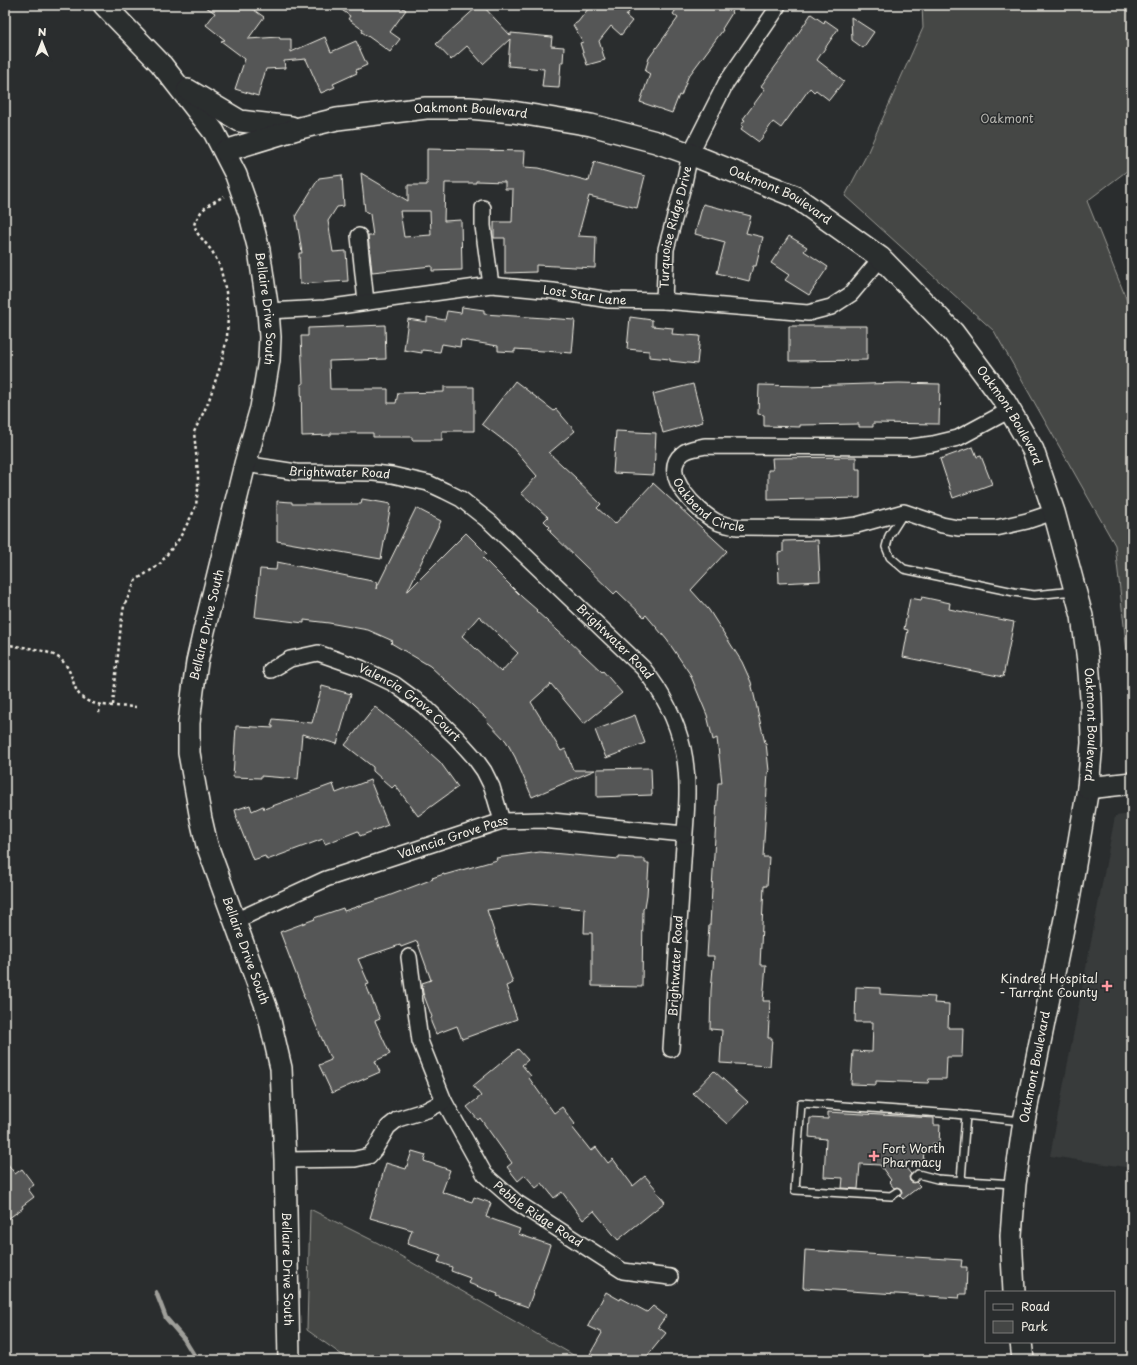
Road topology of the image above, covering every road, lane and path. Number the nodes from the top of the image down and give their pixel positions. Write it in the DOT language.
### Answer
graph roads {
  1 [pos="104,5"];
  2 [pos="778,5"];
  3 [pos="177,84"];
  4 [pos="300,128"];
  5 [pos="225,151"];
  6 [pos="690,154"];
  7 [pos="241,189"];
  8 [pos="483,208"];
  9 [pos="359,236"];
  10 [pos="882,258"];
  11 [pos="491,285"];
  12 [pos="664,301"];
  13 [pos="366,302"];
  14 [pos="268,311"];
  15 [pos="1010,410"];
  16 [pos="245,464"];
  17 [pos="904,512"];
  18 [pos="1054,512"];
  19 [pos="1075,591"];
  20 [pos="5,644"];
  21 [pos="271,670"];
  22 [pos="100,704"];
  23 [pos="113,705"];
  24 [pos="136,707"];
  25 [pos="99,713"];
  26 [pos="1132,783"];
  27 [pos="1088,788"];
  28 [pos="502,821"];
  29 [pos="684,834"];
  30 [pos="235,921"];
  31 [pos="410,957"];
  32 [pos="671,1049"];
  33 [pos="444,1101"];
  34 [pos="966,1115"];
  35 [pos="1024,1121"];
  36 [pos="284,1160"];
  37 [pos="914,1178"];
  38 [pos="961,1180"];
  39 [pos="1015,1184"];
  40 [pos="897,1192"];
  41 [pos="670,1277"];
  42 [pos="1014,1291"];
  43 [pos="1020,1343"];
  44 [pos="289,1360"];
  45 [pos="1023,1360"];
  1 -- 3 [label="street, Bellaire Drive South"];
  2 -- 6 [label="street, Turquoise Ridge Drive"];
  3 -- 4 [label="street"];
  3 -- 5 [label="street, Bellaire Drive South"];
  4 -- 5 [label="street, Oakmont Boulevard"];
  4 -- 6 [label="street, Oakmont Boulevard"];
  5 -- 7 [label="street, Bellaire Drive South"];
  6 -- 10 [label="street, Oakmont Boulevard"];
  6 -- 12 [label="street, Turquoise Ridge Drive"];
  7 -- 14 [label="street, Bellaire Drive South"];
  7 -- 23 [label="path"];
  8 -- 11 [label="street"];
  9 -- 13 [label="street"];
  10 -- 12 [label="street, Lost Star Lane"];
  10 -- 15 [label="street, Oakmont Boulevard"];
  11 -- 12 [label="street, Lost Star Lane"];
  11 -- 13 [label="street, Lost Star Lane"];
  13 -- 14 [label="street, Lost Star Lane"];
  14 -- 16 [label="street, Bellaire Drive South"];
  15 -- 17 [label="street, Oakbend Circle"];
  15 -- 18 [label="street, Oakmont Boulevard"];
  16 -- 29 [label="street, Brightwater Road"];
  16 -- 30 [label="street, Bellaire Drive South"];
  17 -- 18 [label="street"];
  17 -- 19 [label="lane"];
  18 -- 19 [label="street, Oakmont Boulevard"];
  19 -- 27 [label="street, Oakmont Boulevard"];
  20 -- 22 [label="path"];
  21 -- 28 [label="street, Valencia Grove Court"];
  22 -- 23 [label="path"];
  22 -- 25 [label="path"];
  23 -- 24 [label="path"];
  26 -- 27 [label="street"];
  27 -- 35 [label="street, Oakmont Boulevard"];
  28 -- 29 [label="street, Valencia Grove Pass"];
  28 -- 30 [label="street, Valencia Grove Pass"];
  29 -- 32 [label="street, Brightwater Road"];
  30 -- 36 [label="street, Bellaire Drive South"];
  31 -- 33 [label="street, Pebble Ridge Road"];
  33 -- 36 [label="street"];
  33 -- 41 [label="street, Pebble Ridge Road"];
  34 -- 35 [label="lane"];
  34 -- 38 [label="lane"];
  34 -- 40 [label="lane"];
  35 -- 39 [label="street, Oakmont Boulevard"];
  36 -- 44 [label="street, Bellaire Drive South"];
  37 -- 38 [label="lane"];
  38 -- 39 [label="lane"];
  39 -- 42 [label="street, Oakmont Boulevard"];
  43 -- 45 [label="street"];
}
